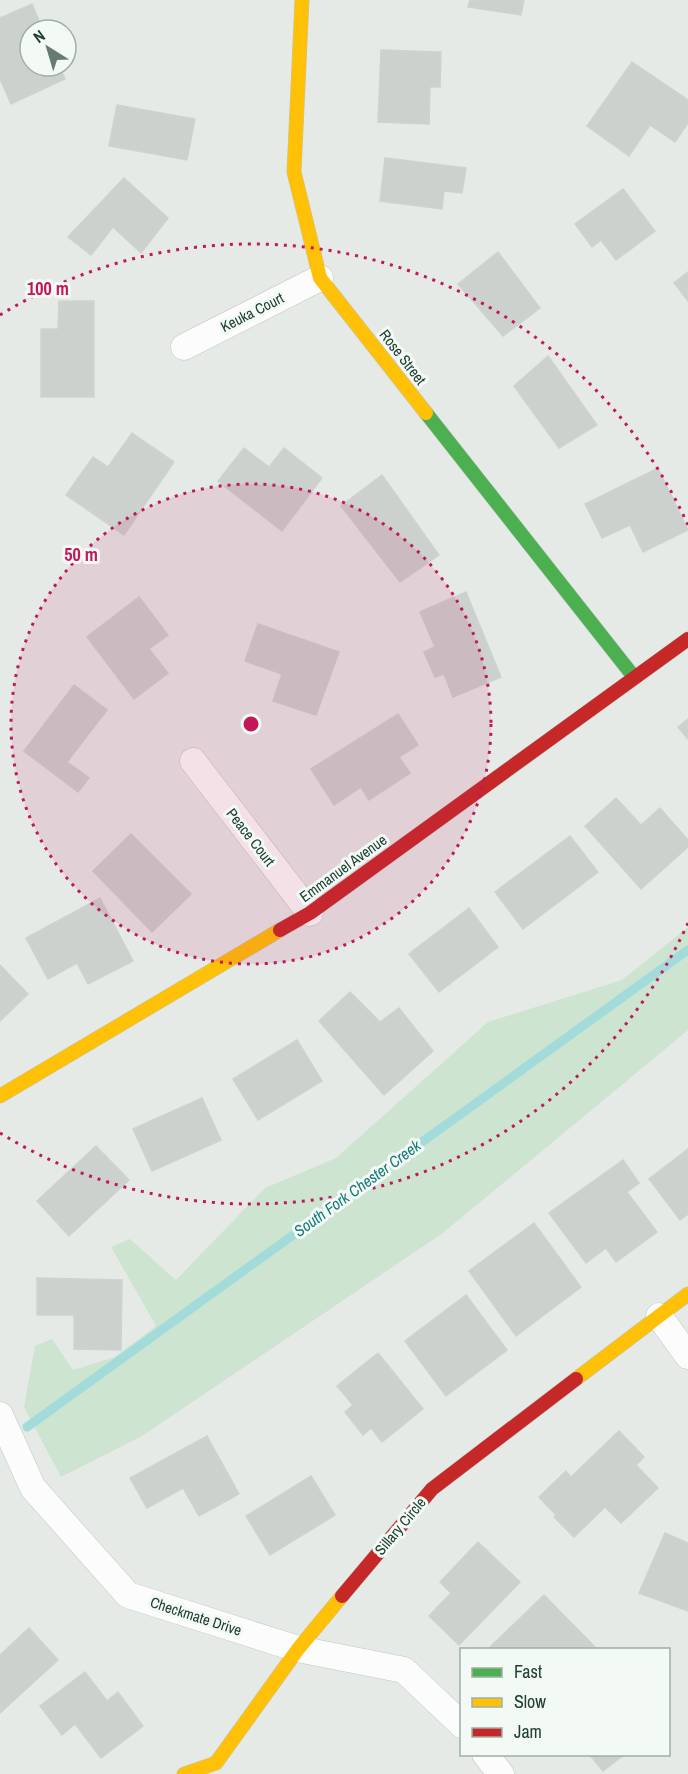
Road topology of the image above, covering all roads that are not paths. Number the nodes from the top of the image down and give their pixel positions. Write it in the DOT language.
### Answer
graph roads {
  1 [pos="302,0"];
  2 [pos="320,278"];
  3 [pos="184,347"];
  4 [pos="688,639"];
  5 [pos="634,677"];
  6 [pos="193,761"];
  7 [pos="310,913"];
  8 [pos="0,1096"];
  9 [pos="688,1294"];
  10 [pos="659,1316"];
  11 [pos="688,1356"];
  12 [pos="0,1415"];
  13 [pos="298,1649"];
  14 [pos="460,1723"];
  15 [pos="486,1756"];
  16 [pos="184,1774"];
  17 [pos="501,1774"];
  1 -- 2 [label="street, Rose Street"];
  2 -- 3 [label="street, Keuka Court"];
  2 -- 5 [label="street, Rose Street"];
  4 -- 5 [label="street, Emmanuel Avenue"];
  5 -- 7 [label="street, Emmanuel Avenue"];
  6 -- 7 [label="street, Peace Court"];
  7 -- 8 [label="street, Emmanuel Avenue"];
  9 -- 10 [label="street, Sillary Circle"];
  10 -- 11 [label="street"];
  10 -- 13 [label="street, Sillary Circle"];
  12 -- 13 [label="street, Checkmate Drive"];
  13 -- 14 [label="street, Checkmate Drive"];
  13 -- 16 [label="street, Sillary Circle"];
  15 -- 17 [label="street"];
}
